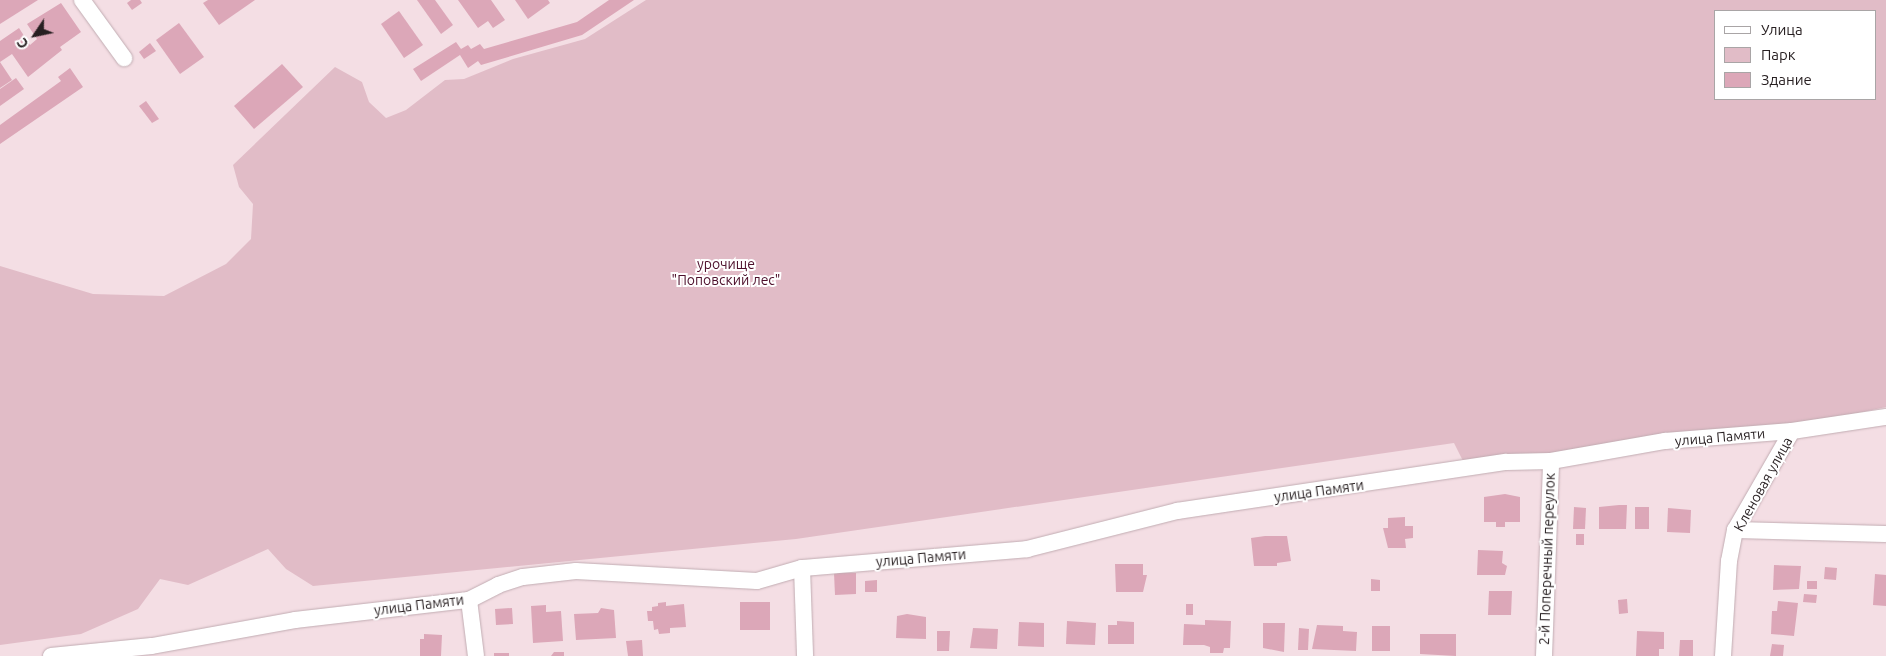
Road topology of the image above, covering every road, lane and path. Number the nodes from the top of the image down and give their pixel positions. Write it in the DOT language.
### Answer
graph roads {
  1 [pos="82,0"];
  2 [pos="124,58"];
  3 [pos="1886,417"];
  4 [pos="1792,431"];
  5 [pos="1551,461"];
  6 [pos="1735,530"];
  7 [pos="1886,534"];
  8 [pos="802,568"];
  9 [pos="469,600"];
  10 [pos="51,656"];
  11 [pos="476,656"];
  12 [pos="805,656"];
  13 [pos="1544,656"];
  14 [pos="1723,656"];
  1 -- 2 [label="street"];
  3 -- 4 [label="street, улица Памяти"];
  4 -- 5 [label="street, улица Памяти"];
  4 -- 6 [label="street, Кленовая улица"];
  5 -- 8 [label="street, улица Памяти"];
  5 -- 13 [label="street, 2-й Поперечный переулок"];
  6 -- 7 [label="street"];
  6 -- 14 [label="street, Кленовая улица"];
  8 -- 9 [label="street, улица Памяти"];
  8 -- 12 [label="street"];
  9 -- 10 [label="street, улица Памяти"];
  9 -- 11 [label="street"];
}
